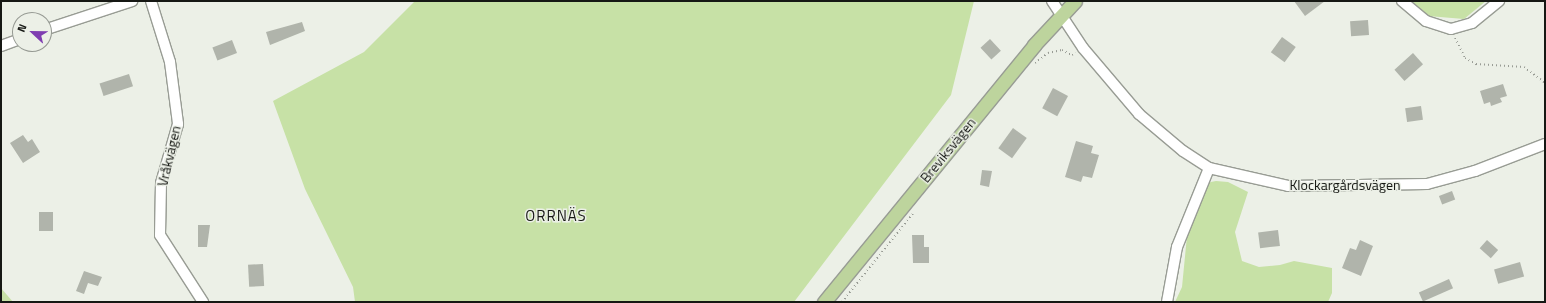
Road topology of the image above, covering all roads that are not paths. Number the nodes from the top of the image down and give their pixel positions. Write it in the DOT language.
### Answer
graph roads {
  1 [pos="132,1"];
  2 [pos="151,1"];
  3 [pos="1052,1"];
  4 [pos="1075,1"];
  5 [pos="1402,1"];
  6 [pos="1498,1"];
  7 [pos="1062,18"];
  8 [pos="52,27"];
  9 [pos="12,42"];
  10 [pos="1,46"];
  11 [pos="1545,144"];
  12 [pos="1210,168"];
  13 [pos="203,302"];
  14 [pos="824,302"];
  15 [pos="1167,302"];
  1 -- 8 [label="street"];
  2 -- 13 [label="street, Vråkvägen"];
  3 -- 7 [label="street, Klockargårdsvägen"];
  4 -- 7 [label="main road, Breviksvägen"];
  5 -- 6 [label="street"];
  7 -- 12 [label="street, Klockargårdsvägen"];
  7 -- 14 [label="main road, Breviksvägen"];
  9 -- 10 [label="street"];
  11 -- 12 [label="street, Klockargårdsvägen"];
  12 -- 15 [label="street"];
}
